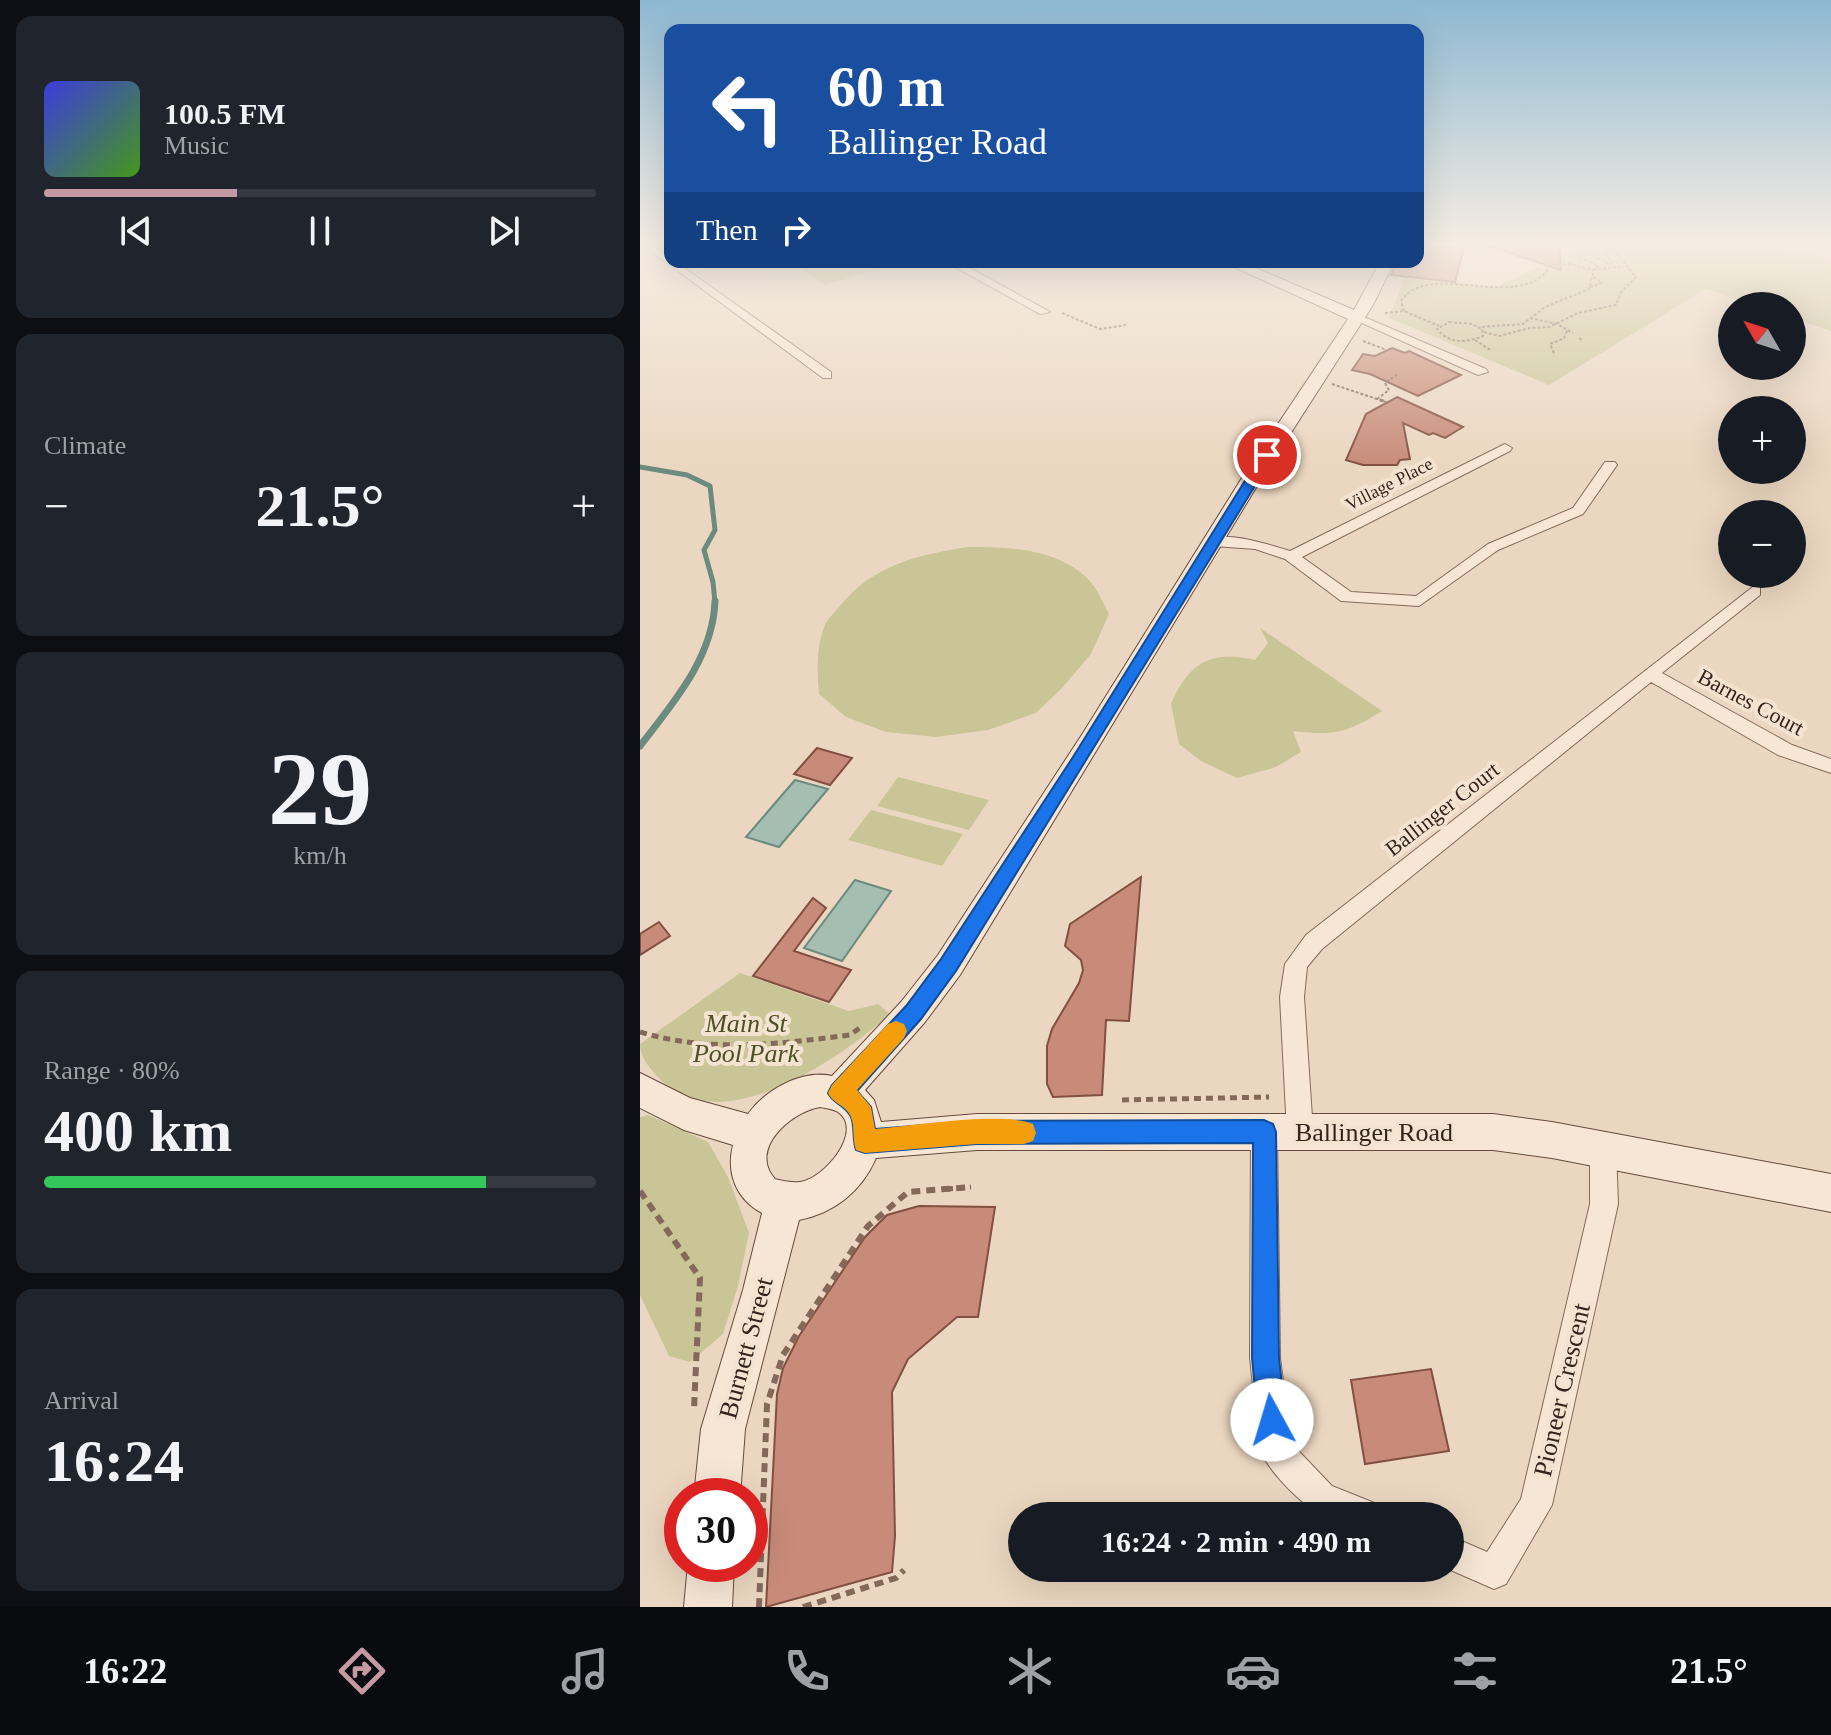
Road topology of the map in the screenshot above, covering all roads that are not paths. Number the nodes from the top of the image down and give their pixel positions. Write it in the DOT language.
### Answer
graph roads {
  1 [pos="747,318"];
  2 [pos="1356,318"];
  3 [pos="1359,318"];
  4 [pos="1482,372"];
  5 [pos="827,375"];
  6 [pos="1505,448"];
  7 [pos="1610,465"];
  8 [pos="1214,541"];
  9 [pos="1291,556"];
  10 [pos="1754,591"];
  11 [pos="1650,674"];
  12 [pos="1831,766"];
  13 [pos="640,1090"];
  14 [pos="840,1093"];
  15 [pos="1278,1120"];
  16 [pos="755,1134"];
  17 [pos="865,1141"];
  18 [pos="1603,1149"];
  19 [pos="1831,1193"];
  20 [pos="784,1201"];
  21 [pos="719,1478"];
  22 [pos="1333,1502"];
  23 [pos="1464,1559"];
  24 [pos="710,1582"];
  25 [pos="708,1607"];
  1 -- 5 [label="street"];
  2 -- 8 [label="main road"];
  3 -- 4 [label="street"];
  6 -- 9 [label="street, Village Place"];
  7 -- 9 [label="street"];
  8 -- 9 [label="street"];
  8 -- 14 [label="main road"];
  10 -- 11 [label="street, Ballinger Court"];
  11 -- 12 [label="street, Barnes Court"];
  11 -- 15 [label="street, Ballinger Court"];
  13 -- 16 [label="main road"];
  14 -- 16 [label="main road"];
  14 -- 17 [label="main road"];
  15 -- 17 [label="main road, Ballinger Road"];
  15 -- 18 [label="main road, Ballinger Road"];
  15 -- 22 [label="street"];
  16 -- 20 [label="main road"];
  17 -- 20 [label="main road"];
  18 -- 19 [label="main road, Ballinger Road"];
  18 -- 23 [label="street, Pioneer Crescent"];
  20 -- 21 [label="main road, Burnett Street"];
  24 -- 25 [label="main road"];
}
